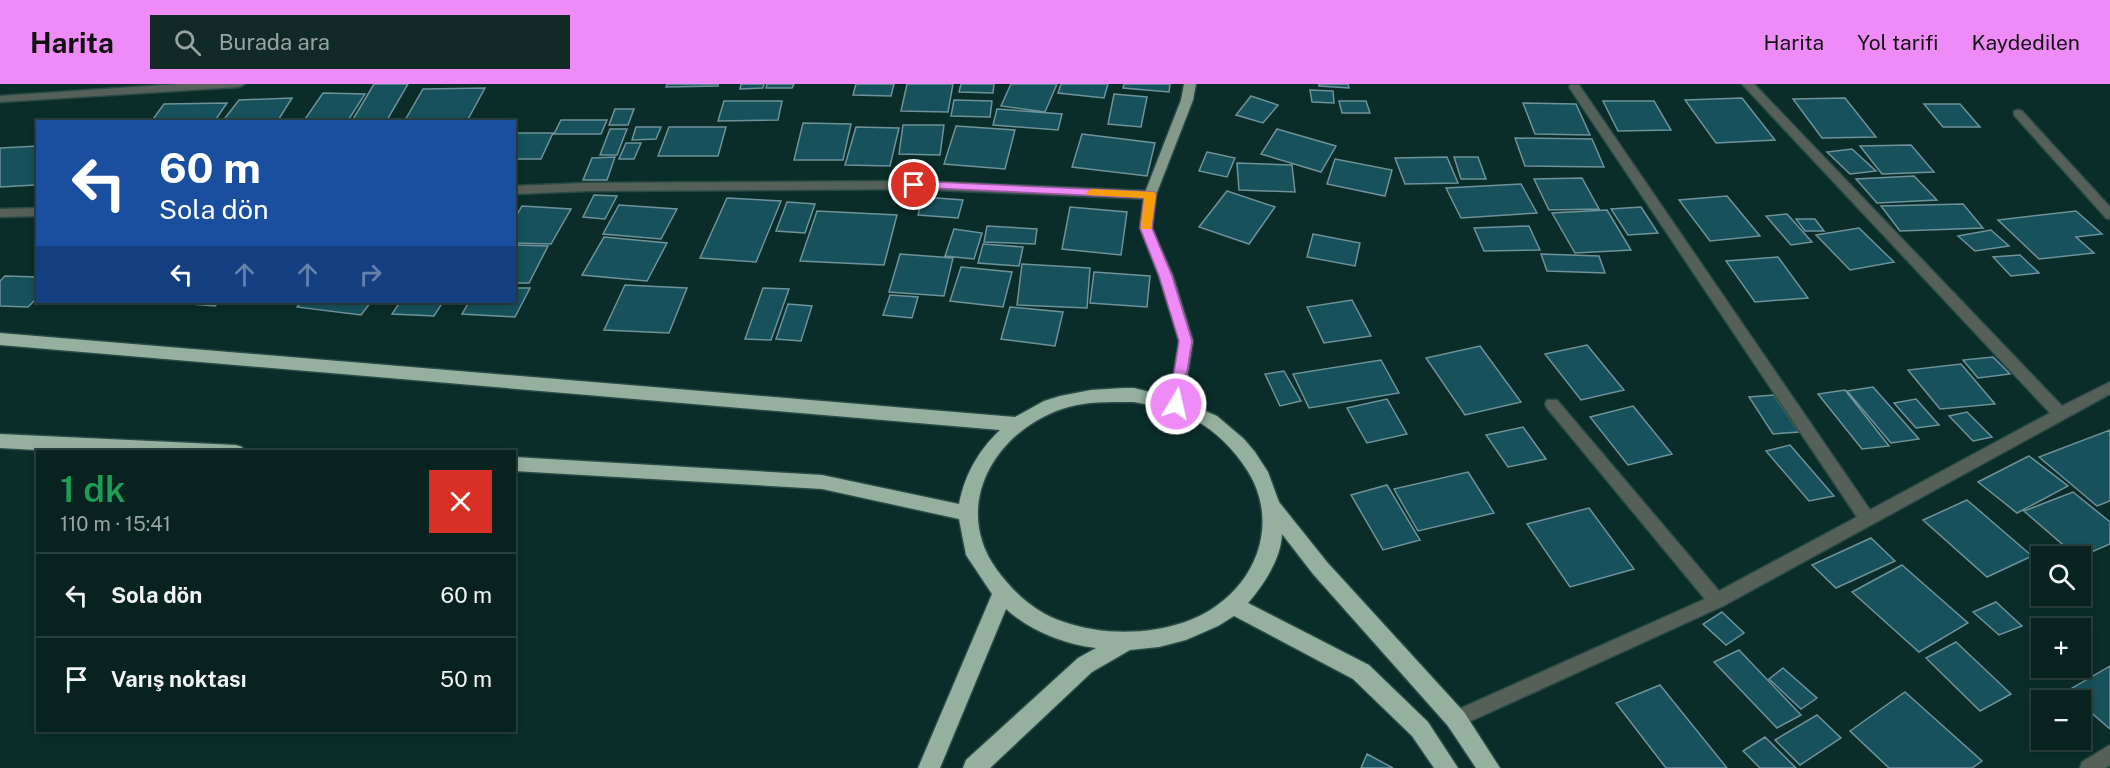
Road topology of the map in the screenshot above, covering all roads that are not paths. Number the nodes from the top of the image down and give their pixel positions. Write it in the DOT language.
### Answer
graph roads {
  1 [pos="239,84"];
  2 [pos="1190,84"];
  3 [pos="1748,84"];
  4 [pos="1575,87"];
  5 [pos="0,99"];
  6 [pos="2018,113"];
  7 [pos="516,190"];
  8 [pos="1150,195"];
  9 [pos="36,212"];
  10 [pos="0,213"];
  11 [pos="2110,215"];
  12 [pos="0,339"];
  13 [pos="2110,387"];
  14 [pos="1176,404"];
  15 [pos="1552,404"];
  16 [pos="2059,413"];
  17 [pos="1016,424"];
  18 [pos="0,441"];
  19 [pos="193,450"];
  20 [pos="516,464"];
  21 [pos="1271,505"];
  22 [pos="967,513"];
  23 [pos="1868,520"];
  24 [pos="1002,594"];
  25 [pos="1717,601"];
  26 [pos="1233,605"];
  27 [pos="1125,642"];
  28 [pos="1456,719"];
  29 [pos="2110,754"];
  30 [pos="929,768"];
  31 [pos="974,768"];
  32 [pos="1447,768"];
  33 [pos="1489,768"];
  34 [pos="2089,768"];
  1 -- 5 [label="street"];
  2 -- 8 [label="main road"];
  3 -- 16 [label="street"];
  4 -- 23 [label="street"];
  6 -- 11 [label="street"];
  7 -- 8 [label="street"];
  8 -- 14 [label="main road"];
  9 -- 10 [label="street"];
  12 -- 17 [label="highway"];
  13 -- 16 [label="street"];
  14 -- 17 [label="highway"];
  14 -- 21 [label="highway"];
  15 -- 25 [label="street"];
  16 -- 23 [label="street"];
  17 -- 22 [label="highway"];
  18 -- 19 [label="highway"];
  20 -- 22 [label="highway"];
  21 -- 26 [label="highway"];
  21 -- 28 [label="highway"];
  22 -- 24 [label="highway"];
  23 -- 25 [label="street"];
  24 -- 27 [label="highway"];
  24 -- 30 [label="highway"];
  25 -- 28 [label="street"];
  26 -- 27 [label="highway"];
  26 -- 32 [label="highway"];
  27 -- 31 [label="highway"];
  28 -- 33 [label="highway"];
  29 -- 34 [label="street"];
}
